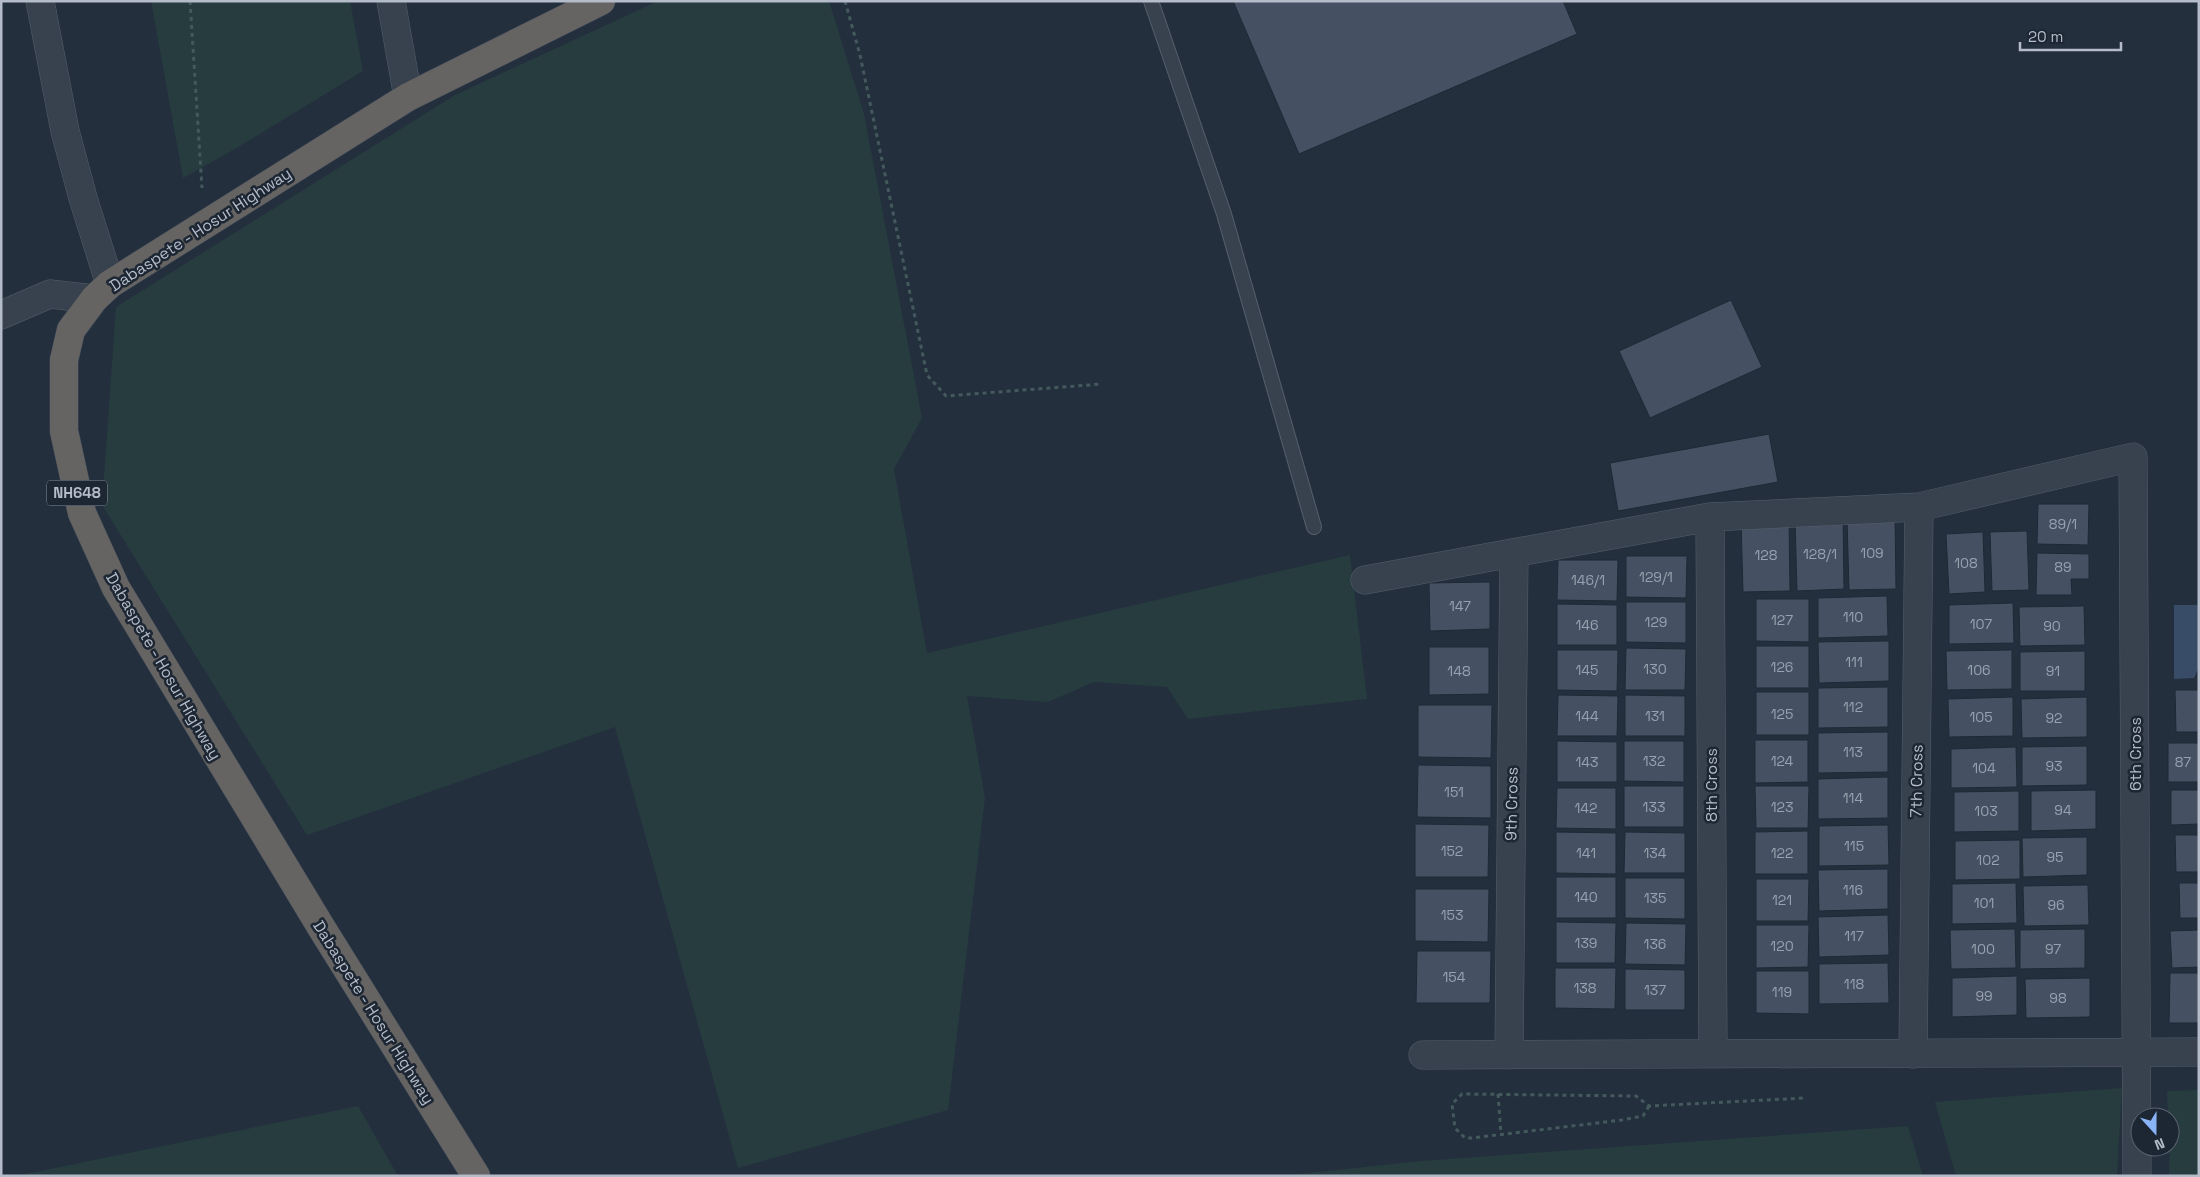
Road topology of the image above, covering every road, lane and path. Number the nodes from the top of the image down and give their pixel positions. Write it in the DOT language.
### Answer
graph roads {
  1 [pos="40,1"];
  2 [pos="190,1"];
  3 [pos="391,1"];
  4 [pos="601,1"];
  5 [pos="845,1"];
  6 [pos="1151,1"];
  7 [pos="408,98"];
  8 [pos="212,220"];
  9 [pos="102,292"];
  10 [pos="1,316"];
  11 [pos="1102,384"];
  12 [pos="1919,507"];
  13 [pos="1710,516"];
  14 [pos="1314,527"];
  15 [pos="1514,553"];
  16 [pos="1365,580"];
  17 [pos="2136,1052"];
  18 [pos="2199,1052"];
  19 [pos="1713,1054"];
  20 [pos="1914,1054"];
  21 [pos="1423,1055"];
  22 [pos="1509,1055"];
  23 [pos="1498,1094"];
  24 [pos="1805,1098"];
  25 [pos="1649,1106"];
  26 [pos="1501,1134"];
  27 [pos="476,1176"];
  28 [pos="2137,1176"];
  1 -- 9 [label="street"];
  2 -- 8 [label="path"];
  3 -- 7 [label="street"];
  4 -- 7 [label="highway, Dabaspete - Hosur Highway / NH648"];
  5 -- 11 [label="path"];
  6 -- 14 [label="lane"];
  7 -- 8 [label="highway, Dabaspete - Hosur Highway / NH648"];
  8 -- 9 [label="highway, Dabaspete - Hosur Highway / NH648"];
  9 -- 10 [label="street"];
  9 -- 27 [label="highway, Dabaspete - Hosur Highway / NH648"];
  12 -- 13 [label="street"];
  12 -- 17 [label="street, 6th Cross"];
  12 -- 20 [label="street, 7th Cross"];
  13 -- 15 [label="street"];
  13 -- 19 [label="street, 8th Cross"];
  15 -- 16 [label="street"];
  15 -- 22 [label="street, 9th Cross"];
  17 -- 18 [label="street"];
  17 -- 20 [label="street"];
  17 -- 28 [label="street, 6th Cross"];
  19 -- 20 [label="street"];
  19 -- 22 [label="street"];
  21 -- 22 [label="street"];
  23 -- 25 [label="path"];
  23 -- 26 [label="path"];
  23 -- 26 [label="path"];
  24 -- 25 [label="path"];
  25 -- 26 [label="path"];
}
